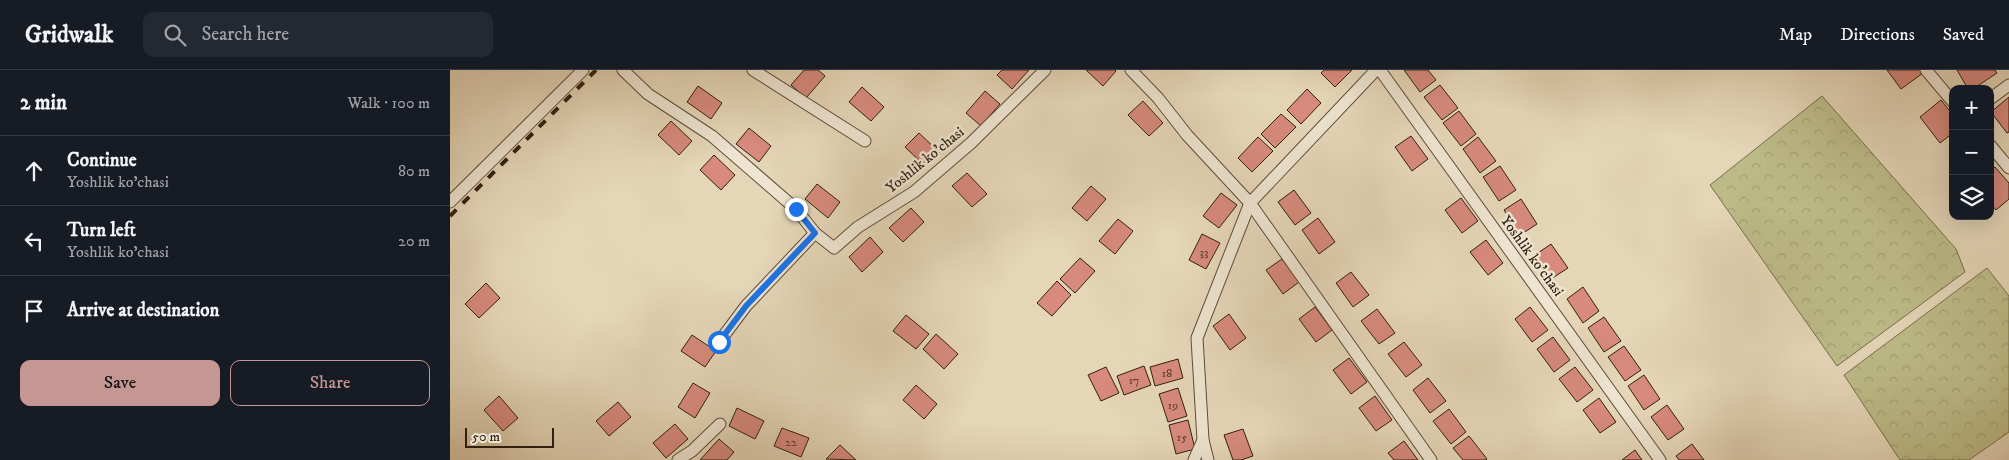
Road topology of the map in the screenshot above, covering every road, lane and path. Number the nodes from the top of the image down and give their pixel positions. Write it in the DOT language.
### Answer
graph roads {
  1 [pos="583,70"];
  2 [pos="624,70"];
  3 [pos="753,70"];
  4 [pos="1044,70"];
  5 [pos="1131,70"];
  6 [pos="1376,70"];
  7 [pos="1380,70"];
  8 [pos="1926,70"];
  9 [pos="2009,84"];
  10 [pos="1994,96"];
  11 [pos="1949,97"];
  12 [pos="865,141"];
  13 [pos="1994,150"];
  14 [pos="2009,168"];
  15 [pos="450,202"];
  16 [pos="1250,203"];
  17 [pos="815,233"];
  18 [pos="719,342"];
  19 [pos="720,424"];
  20 [pos="1203,440"];
  21 [pos="678,460"];
  22 [pos="1194,460"];
  23 [pos="1208,460"];
  24 [pos="1431,460"];
  25 [pos="1660,460"];
  1 -- 15 [label="street"];
  2 -- 17 [label="street, Yoshlik ko'chasi"];
  3 -- 12 [label="street"];
  4 -- 17 [label="street, Yoshlik ko'chasi"];
  5 -- 16 [label="street"];
  6 -- 16 [label="street"];
  7 -- 25 [label="street, Yoshlik ko'chasi"];
  8 -- 11 [label="street"];
  9 -- 10 [label="street"];
  13 -- 14 [label="street"];
  16 -- 20 [label="street"];
  16 -- 24 [label="street"];
  17 -- 18 [label="street"];
  19 -- 21 [label="street"];
  20 -- 22 [label="street"];
  20 -- 23 [label="street"];
}
